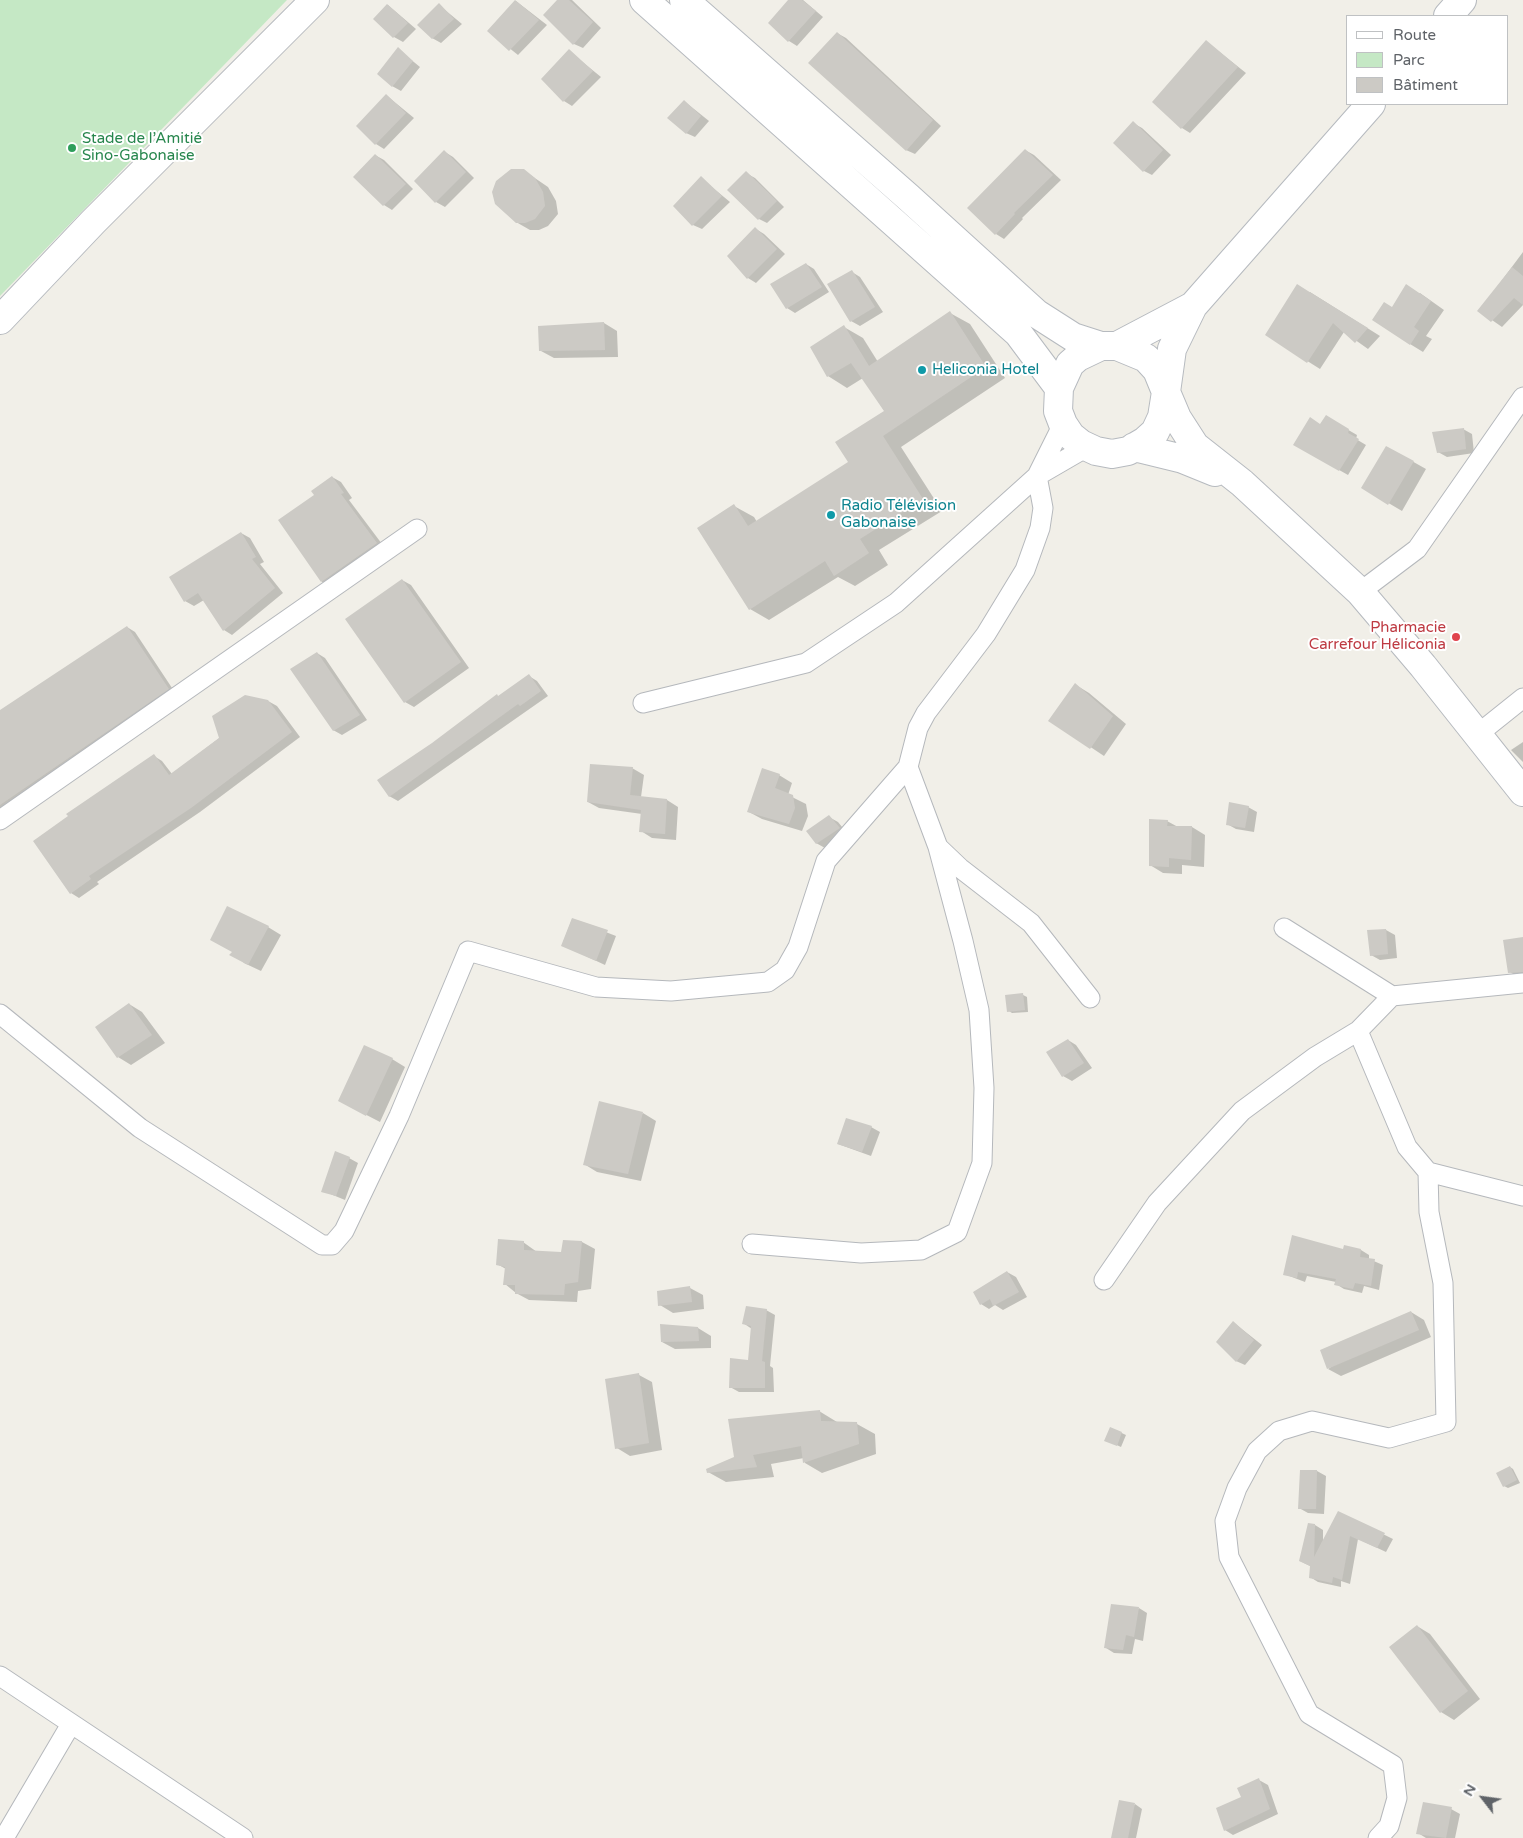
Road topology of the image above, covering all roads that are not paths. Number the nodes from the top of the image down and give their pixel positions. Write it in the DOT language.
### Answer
graph roads {
  1 [pos="315,0"];
  2 [pos="644,0"];
  3 [pos="684,0"];
  4 [pos="1462,0"];
  5 [pos="1449,15"];
  6 [pos="1370,105"];
  7 [pos="1193,306"];
  8 [pos="0,320"];
  9 [pos="1109,346"];
  10 [pos="1059,388"];
  11 [pos="1166,392"];
  12 [pos="1523,397"];
  13 [pos="1063,424"];
  14 [pos="1087,447"];
  15 [pos="1134,447"];
  16 [pos="1036,476"];
  17 [pos="1242,483"];
  18 [pos="418,529"];
  19 [pos="1360,592"];
  20 [pos="1523,698"];
  21 [pos="643,703"];
  22 [pos="1478,734"];
  23 [pos="908,767"];
  24 [pos="1523,792"];
  25 [pos="0,820"];
  26 [pos="938,847"];
  27 [pos="1284,928"];
  28 [pos="1523,983"];
  29 [pos="1392,996"];
  30 [pos="1090,998"];
  31 [pos="0,1014"];
  32 [pos="1358,1031"];
  33 [pos="1428,1172"];
  34 [pos="1523,1196"];
  35 [pos="752,1244"];
  36 [pos="1104,1280"];
  37 [pos="0,1676"];
  38 [pos="71,1724"];
  39 [pos="4,1838"];
  40 [pos="243,1838"];
  41 [pos="1378,1838"];
  1 -- 8 [label="street"];
  2 -- 10 [label="street"];
  3 -- 9 [label="street"];
  4 -- 5 [label="street"];
  6 -- 7 [label="street"];
  7 -- 9 [label="street"];
  7 -- 11 [label="street"];
  9 -- 10 [label="street"];
  9 -- 11 [label="street"];
  10 -- 13 [label="street"];
  11 -- 15 [label="street"];
  11 -- 17 [label="street"];
  12 -- 19 [label="street"];
  13 -- 14 [label="street"];
  13 -- 16 [label="street"];
  14 -- 15 [label="street"];
  14 -- 16 [label="street"];
  15 -- 17 [label="street"];
  16 -- 21 [label="street"];
  16 -- 23 [label="street"];
  17 -- 19 [label="street"];
  18 -- 25 [label="street"];
  19 -- 22 [label="street"];
  20 -- 22 [label="street"];
  22 -- 24 [label="street"];
  23 -- 26 [label="street"];
  23 -- 31 [label="street"];
  26 -- 30 [label="street"];
  26 -- 35 [label="street"];
  27 -- 29 [label="street"];
  28 -- 29 [label="street"];
  29 -- 32 [label="street"];
  32 -- 33 [label="street"];
  32 -- 36 [label="street"];
  33 -- 34 [label="street"];
  33 -- 41 [label="street"];
  37 -- 38 [label="street"];
  38 -- 39 [label="street"];
  38 -- 40 [label="street"];
}
